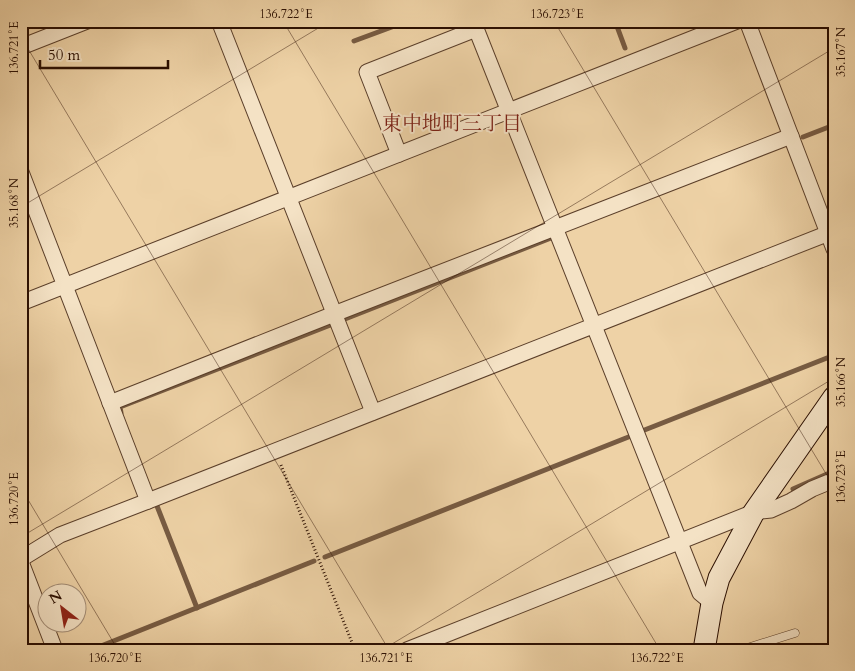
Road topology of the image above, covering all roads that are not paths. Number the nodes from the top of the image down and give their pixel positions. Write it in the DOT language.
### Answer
graph roads {
  1 [pos="86,21"];
  2 [pos="219,21"];
  3 [pos="737,21"];
  4 [pos="748,21"];
  5 [pos="474,25"];
  6 [pos="53,27"];
  7 [pos="21,47"];
  8 [pos="508,111"];
  9 [pos="791,136"];
  10 [pos="399,154"];
  11 [pos="21,172"];
  12 [pos="288,197"];
  13 [pos="555,229"];
  14 [pos="831,232"];
  15 [pos="834,249"];
  16 [pos="65,285"];
  17 [pos="21,303"];
  18 [pos="334,314"];
  19 [pos="594,325"];
  20 [pos="834,397"];
  21 [pos="110,403"];
  22 [pos="373,412"];
  23 [pos="834,480"];
  24 [pos="148,501"];
  25 [pos="754,512"];
  26 [pos="679,542"];
  27 [pos="21,561"];
  28 [pos="712,603"];
  29 [pos="795,633"];
  30 [pos="55,650"];
  31 [pos="407,650"];
  32 [pos="704,650"];
  33 [pos="740,650"];
  1 -- 6 [label="street"];
  2 -- 12 [label="street"];
  3 -- 8 [label="street"];
  4 -- 9 [label="street"];
  5 -- 8 [label="street"];
  5 -- 10 [label="street"];
  6 -- 7 [label="street"];
  8 -- 10 [label="street"];
  8 -- 13 [label="street"];
  9 -- 13 [label="street"];
  9 -- 14 [label="street"];
  10 -- 12 [label="street"];
  11 -- 16 [label="street"];
  12 -- 16 [label="street"];
  12 -- 18 [label="street"];
  13 -- 18 [label="street"];
  13 -- 19 [label="street"];
  14 -- 15 [label="street"];
  14 -- 19 [label="street"];
  16 -- 17 [label="street"];
  16 -- 21 [label="street"];
  18 -- 21 [label="street"];
  18 -- 22 [label="street"];
  19 -- 22 [label="street"];
  19 -- 26 [label="street"];
  20 -- 25 [label="main road"];
  21 -- 24 [label="street"];
  22 -- 24 [label="street"];
  23 -- 25 [label="street"];
  24 -- 27 [label="street"];
  25 -- 26 [label="street"];
  25 -- 28 [label="main road"];
  26 -- 28 [label="street"];
  26 -- 31 [label="street"];
  27 -- 30 [label="street"];
  28 -- 32 [label="main road"];
  29 -- 33 [label="lane"];
}
